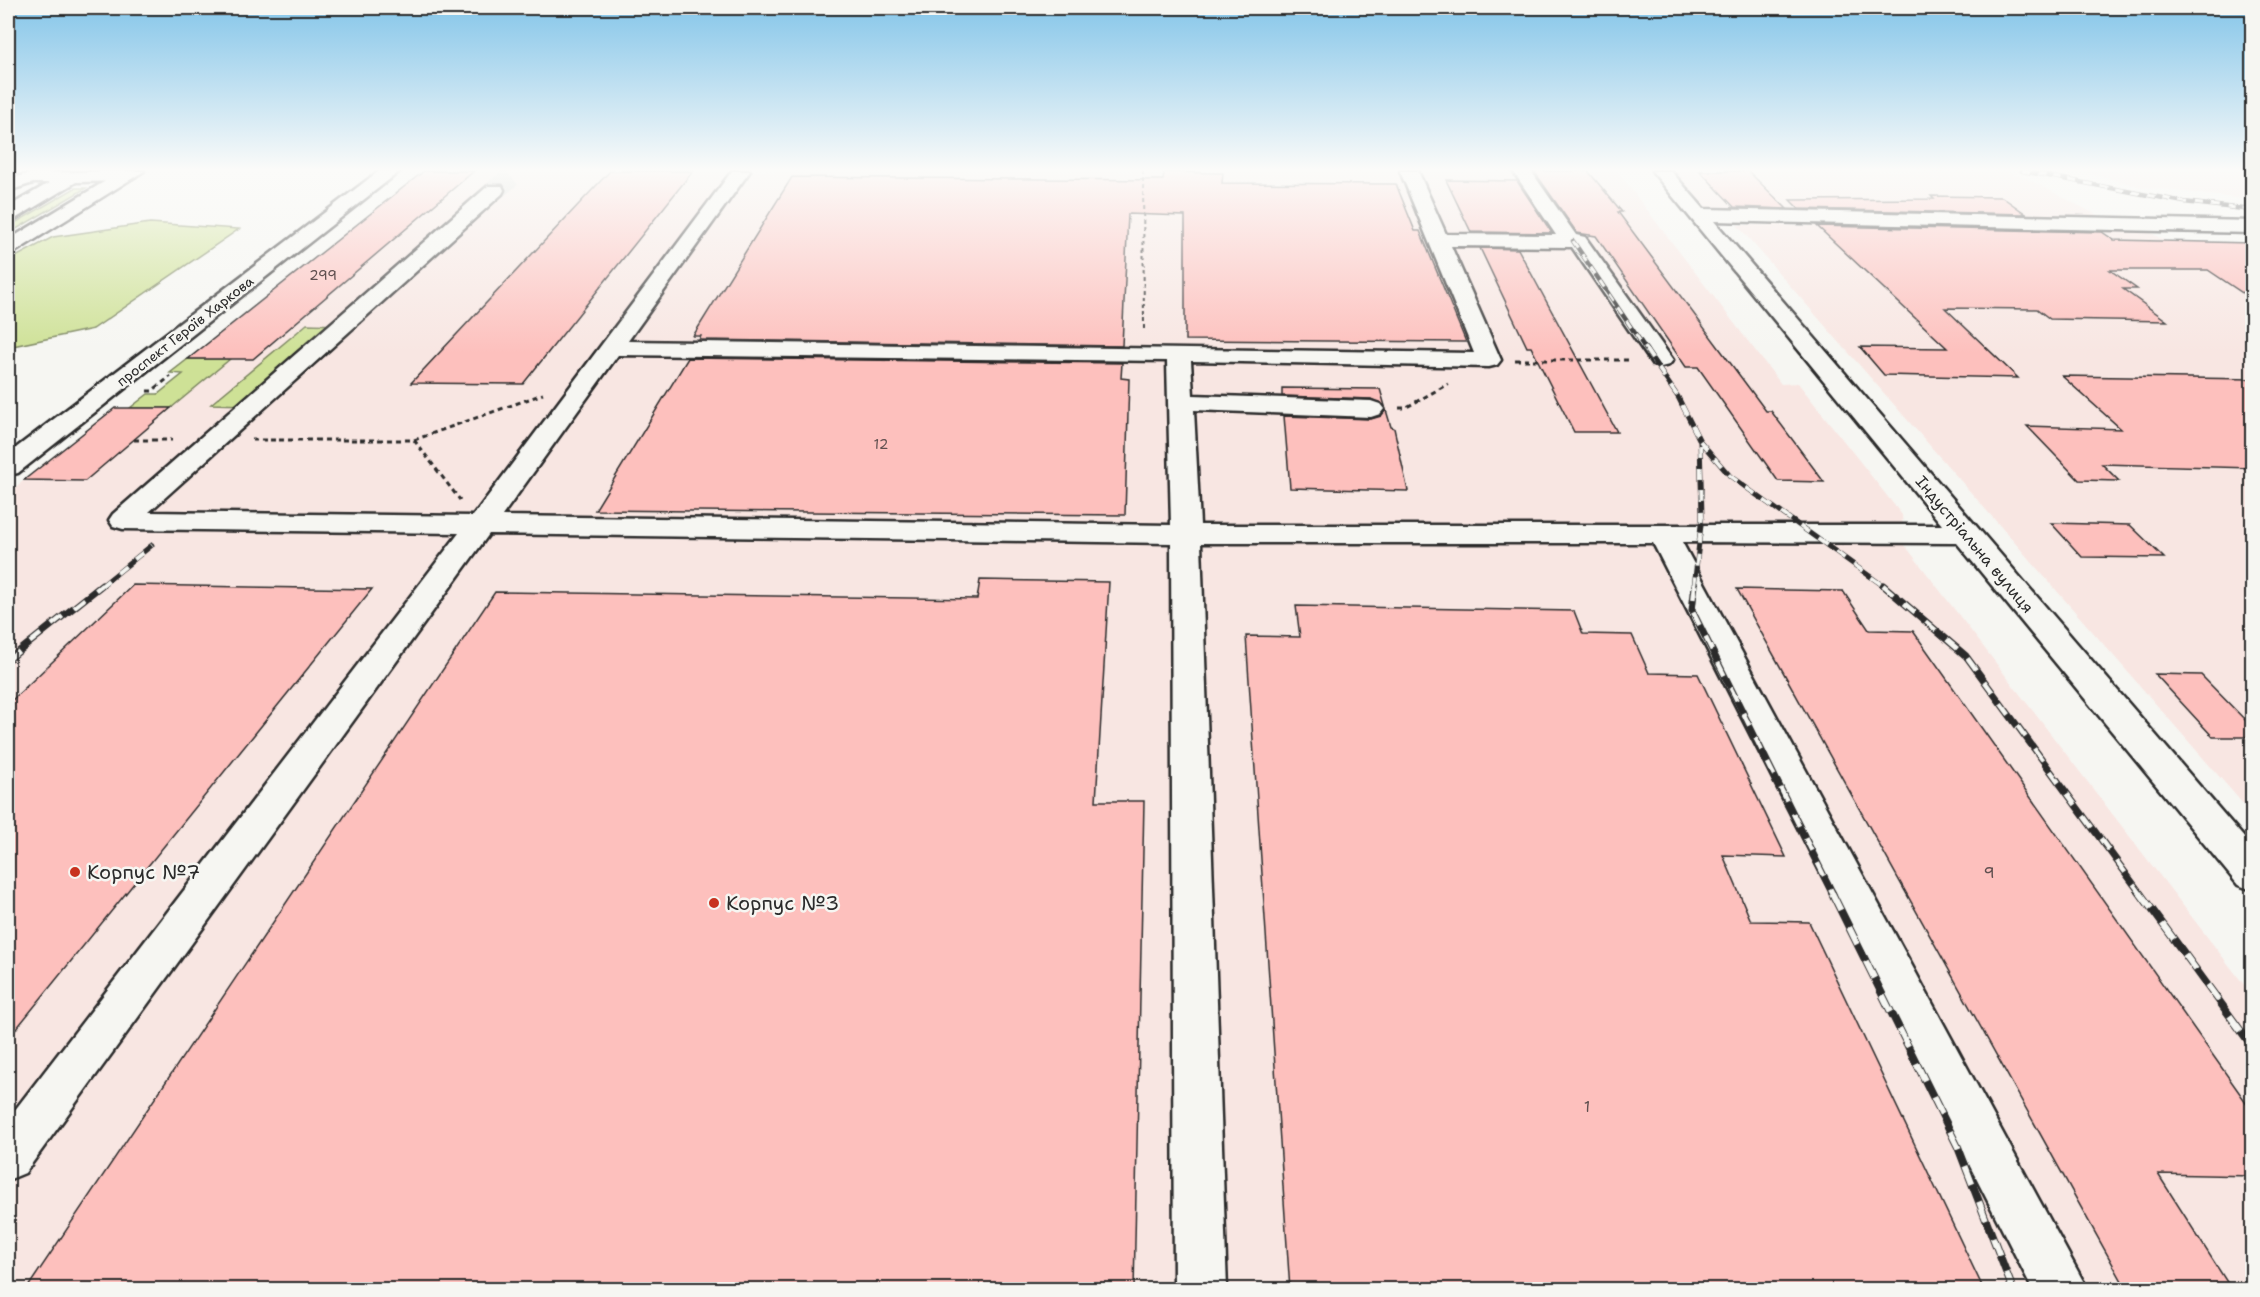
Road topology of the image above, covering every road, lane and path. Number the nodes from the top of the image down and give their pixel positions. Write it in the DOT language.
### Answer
graph roads {
  1 [pos="35,232"];
  2 [pos="313,232"];
  3 [pos="448,232"];
  4 [pos="697,232"];
  5 [pos="1143,232"];
  6 [pos="1434,232"];
  7 [pos="1564,232"];
  8 [pos="1712,232"];
  9 [pos="1438,240"];
  10 [pos="1570,241"];
  11 [pos="8,248"];
  12 [pos="611,348"];
  13 [pos="1144,354"];
  14 [pos="1179,354"];
  15 [pos="1661,360"];
  16 [pos="171,376"];
  17 [pos="152,391"];
  18 [pos="1180,402"];
  19 [pos="1371,409"];
  20 [pos="134,440"];
  21 [pos="213,440"];
  22 [pos="8,467"];
  23 [pos="480,526"];
  24 [pos="1186,534"];
  25 [pos="1663,534"];
  26 [pos="1967,534"];
  27 [pos="2253,874"];
  28 [pos="8,1157"];
  29 [pos="1201,1290"];
  30 [pos="2062,1290"];
  1 -- 11 [label="street"];
  2 -- 22 [label="street, проспект Героїв Харкова"];
  3 -- 21 [label="street"];
  4 -- 12 [label="street"];
  5 -- 13 [label="path"];
  6 -- 9 [label="street"];
  7 -- 10 [label="street"];
  8 -- 26 [label="street, Індустріальна вулиця"];
  9 -- 10 [label="street"];
  9 -- 14 [label="street"];
  10 -- 15 [label="street"];
  12 -- 13 [label="street"];
  12 -- 23 [label="street"];
  13 -- 14 [label="street"];
  14 -- 18 [label="street"];
  16 -- 17 [label="path"];
  18 -- 19 [label="street"];
  18 -- 24 [label="street"];
  20 -- 21 [label="path"];
  21 -- 23 [label="path"];
  21 -- 23 [label="street"];
  23 -- 24 [label="street"];
  23 -- 28 [label="street"];
  24 -- 25 [label="street"];
  24 -- 29 [label="street"];
  25 -- 26 [label="street"];
  25 -- 30 [label="street"];
  26 -- 27 [label="street, Індустріальна вулиця"];
}
